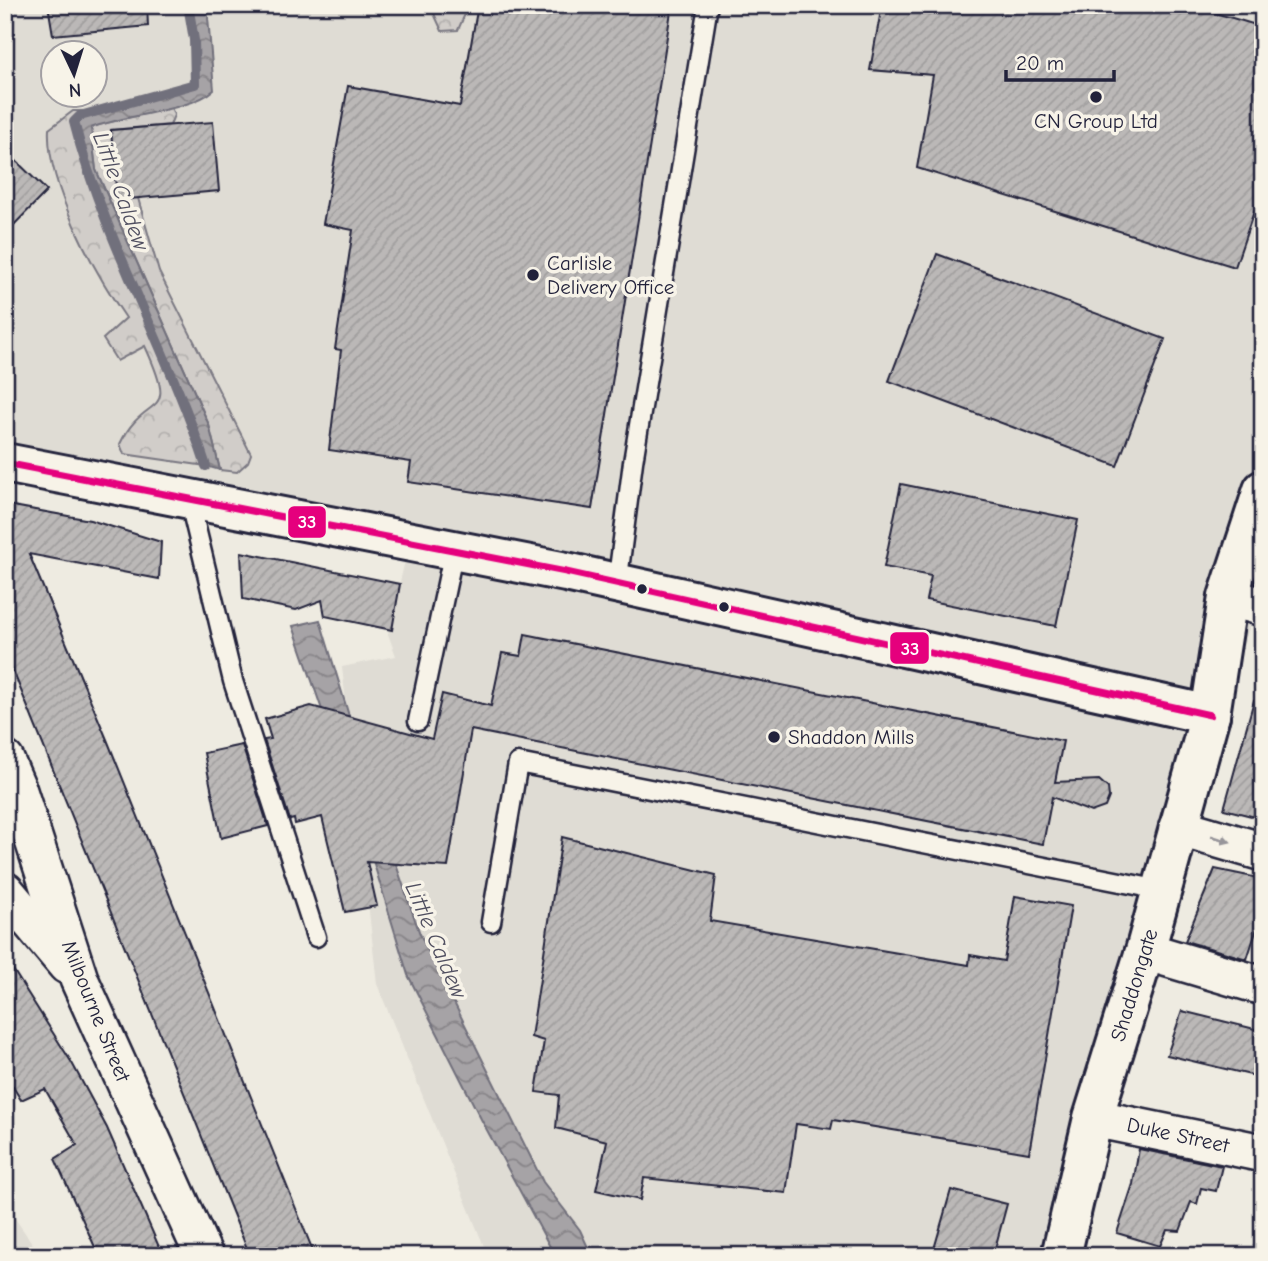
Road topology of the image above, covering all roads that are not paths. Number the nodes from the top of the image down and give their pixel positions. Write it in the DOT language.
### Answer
graph roads {
  1 [pos="708,5"];
  2 [pos="5,463"];
  3 [pos="1263,490"];
  4 [pos="190,499"];
  5 [pos="454,550"];
  6 [pos="617,585"];
  7 [pos="1246,602"];
  8 [pos="1210,715"];
  9 [pos="418,721"];
  10 [pos="5,760"];
  11 [pos="1178,827"];
  12 [pos="1263,852"];
  13 [pos="1161,890"];
  14 [pos="5,891"];
  15 [pos="491,922"];
  16 [pos="316,936"];
  17 [pos="1145,951"];
  18 [pos="79,979"];
  19 [pos="1263,986"];
  20 [pos="1094,1118"];
  21 [pos="1263,1153"];
  22 [pos="204,1256"];
  23 [pos="1061,1256"];
  1 -- 6 [label="lane"];
  2 -- 4 [label="street"];
  3 -- 7 [label="street, Shaddongate"];
  4 -- 5 [label="street"];
  4 -- 16 [label="lane"];
  5 -- 6 [label="street"];
  5 -- 9 [label="lane"];
  6 -- 8 [label="street"];
  7 -- 8 [label="street, Shaddongate"];
  8 -- 11 [label="street, Shaddongate"];
  10 -- 18 [label="street, Milbourne Street"];
  11 -- 12 [label="street, one-way"];
  11 -- 13 [label="street, Shaddongate"];
  13 -- 15 [label="lane"];
  13 -- 17 [label="street, Shaddongate"];
  14 -- 18 [label="street"];
  17 -- 19 [label="street"];
  17 -- 20 [label="street, Shaddongate"];
  18 -- 22 [label="street, Milbourne Street"];
  20 -- 21 [label="street, Duke Street"];
  20 -- 23 [label="street, Shaddongate"];
}
